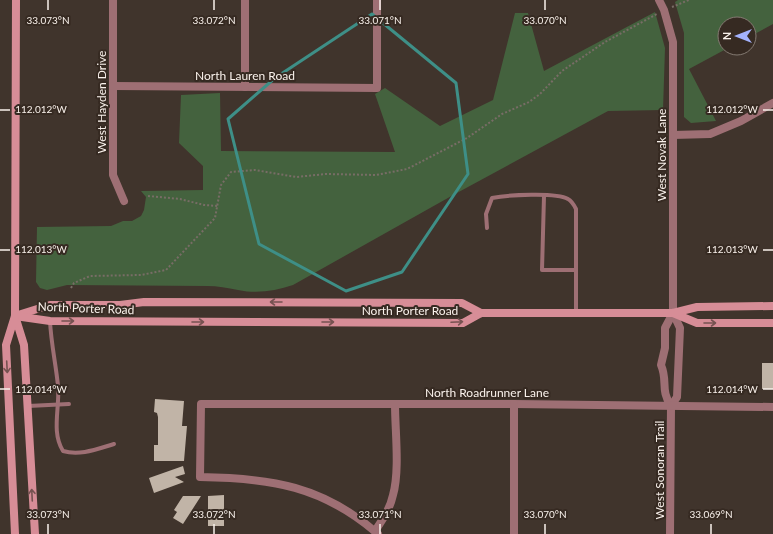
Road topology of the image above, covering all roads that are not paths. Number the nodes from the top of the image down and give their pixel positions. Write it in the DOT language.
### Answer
graph roads {
  1 [pos="16,0"];
  2 [pos="113,0"];
  3 [pos="245,0"];
  4 [pos="377,0"];
  5 [pos="659,0"];
  6 [pos="113,86"];
  7 [pos="244,87"];
  8 [pos="773,103"];
  9 [pos="673,135"];
  10 [pos="544,196"];
  11 [pos="124,202"];
  12 [pos="487,228"];
  13 [pos="576,270"];
  14 [pos="773,306"];
  15 [pos="481,313"];
  16 [pos="576,313"];
  17 [pos="673,313"];
  18 [pos="15,316"];
  19 [pos="50,321"];
  20 [pos="773,323"];
  21 [pos="69,404"];
  22 [pos="395,404"];
  23 [pos="514,404"];
  24 [pos="59,405"];
  25 [pos="27,406"];
  26 [pos="671,406"];
  27 [pos="773,407"];
  28 [pos="114,444"];
  29 [pos="377,532"];
  30 [pos="15,534"];
  31 [pos="35,534"];
  32 [pos="514,534"];
  33 [pos="670,534"];
  1 -- 18 [label="street"];
  2 -- 6 [label="street, West Hayden Drive"];
  3 -- 7 [label="street"];
  4 -- 7 [label="street, North Lauren Road"];
  5 -- 9 [label="street, West Novak Lane"];
  6 -- 7 [label="street, North Lauren Road"];
  6 -- 11 [label="street, West Hayden Drive"];
  8 -- 9 [label="street"];
  9 -- 17 [label="street, West Novak Lane"];
  10 -- 12 [label="lane"];
  10 -- 13 [label="lane"];
  10 -- 13 [label="lane"];
  13 -- 16 [label="lane"];
  14 -- 17 [label="street, North Porter Road"];
  15 -- 16 [label="street, North Porter Road"];
  15 -- 18 [label="street, North Porter Road, one-way"];
  19 -- 15 [label="street, North Porter Road, one-way"];
  16 -- 17 [label="street, North Porter Road"];
  17 -- 20 [label="street, North Porter Road, one-way"];
  17 -- 26 [label="street, West Sonoran Trail"];
  17 -- 26 [label="street, West Sonoran Trail"];
  18 -- 19 [label="street, North Porter Road"];
  18 -- 25 [label="street"];
  18 -- 30 [label="street, one-way"];
  19 -- 24 [label="lane"];
  21 -- 24 [label="lane"];
  22 -- 23 [label="street, North Roadrunner Lane"];
  22 -- 29 [label="street"];
  22 -- 29 [label="street, North Roadrunner Lane"];
  23 -- 26 [label="street, North Roadrunner Lane"];
  23 -- 32 [label="street"];
  24 -- 25 [label="lane"];
  24 -- 28 [label="lane"];
  31 -- 25 [label="street, one-way"];
  26 -- 27 [label="street, North Roadrunner Lane"];
  26 -- 33 [label="street, West Sonoran Trail"];
}
